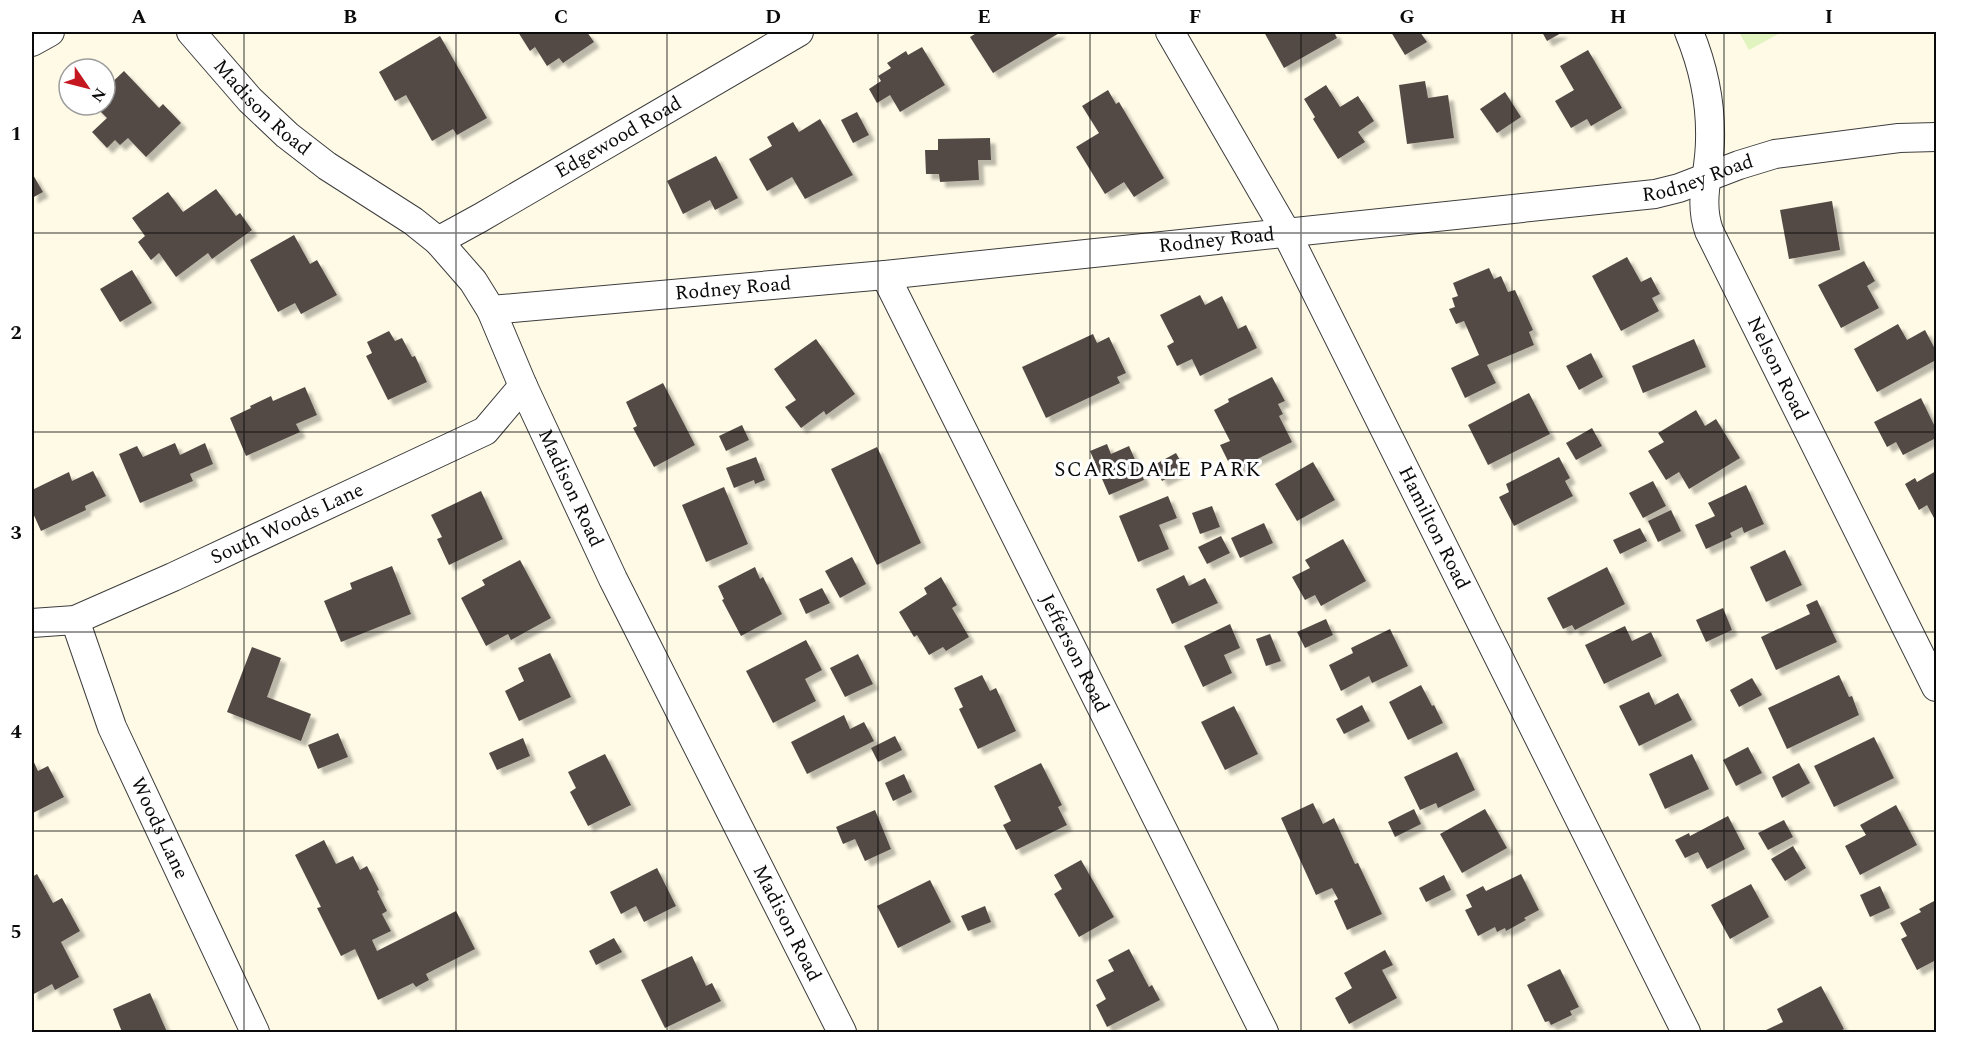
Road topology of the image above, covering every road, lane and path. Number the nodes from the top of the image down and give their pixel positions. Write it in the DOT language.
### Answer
graph roads {
  1 [pos="50,32"];
  2 [pos="191,32"];
  3 [pos="799,32"];
  4 [pos="1170,32"];
  5 [pos="1689,32"];
  6 [pos="32,42"];
  7 [pos="1936,137"];
  8 [pos="1706,178"];
  9 [pos="1286,232"];
  10 [pos="438,241"];
  11 [pos="885,275"];
  12 [pos="491,310"];
  13 [pos="523,386"];
  14 [pos="75,620"];
  15 [pos="32,623"];
  16 [pos="1936,687"];
  17 [pos="255,1032"];
  18 [pos="842,1032"];
  19 [pos="1264,1032"];
  20 [pos="1686,1032"];
  1 -- 6 [label="street"];
  2 -- 10 [label="street, Madison Road"];
  3 -- 10 [label="street, Edgewood Road"];
  4 -- 9 [label="street, Hamilton Road"];
  5 -- 8 [label="street, Nelson Road"];
  7 -- 8 [label="street, Rodney Road"];
  8 -- 9 [label="street, Rodney Road"];
  8 -- 16 [label="street, Nelson Road"];
  9 -- 11 [label="street, Rodney Road"];
  9 -- 20 [label="street, Hamilton Road"];
  10 -- 12 [label="street, Madison Road"];
  11 -- 12 [label="street, Rodney Road"];
  11 -- 19 [label="street, Jefferson Road"];
  12 -- 13 [label="street, Madison Road"];
  13 -- 14 [label="street, South Woods Lane"];
  13 -- 18 [label="street, Madison Road"];
  14 -- 15 [label="street, South Woods Lane"];
  14 -- 17 [label="street, Woods Lane"];
}
